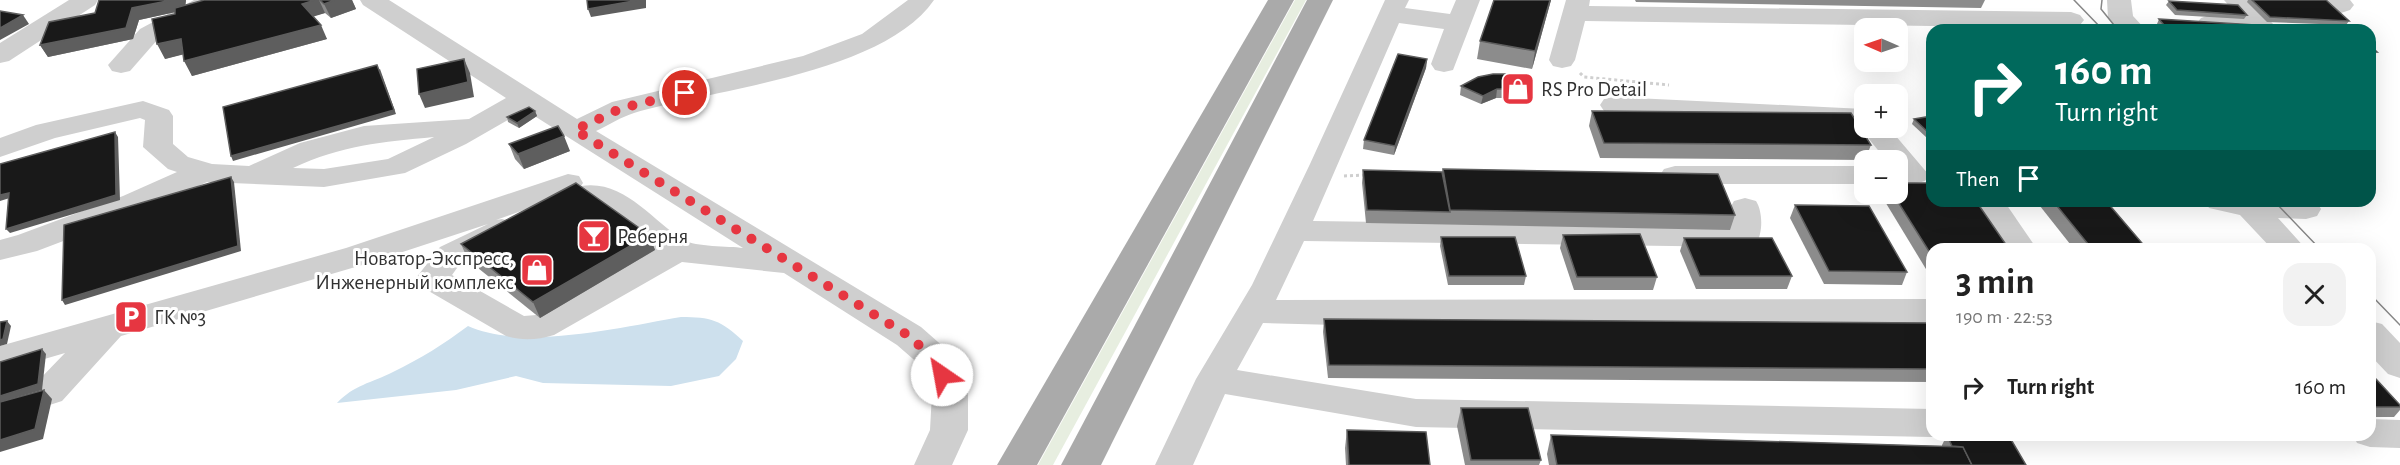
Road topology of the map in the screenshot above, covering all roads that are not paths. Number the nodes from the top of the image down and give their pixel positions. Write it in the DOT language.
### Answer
graph roads {
  1 [pos="86,0"];
  2 [pos="213,0"];
  3 [pos="372,0"];
  4 [pos="922,0"];
  5 [pos="1281,0"];
  6 [pos="1320,0"];
  7 [pos="2053,0"];
  8 [pos="2120,0"];
  9 [pos="2236,0"];
  10 [pos="2271,0"];
  11 [pos="2341,5"];
  12 [pos="1394,7"];
  13 [pos="1576,7"];
  14 [pos="1464,11"];
  15 [pos="2192,22"];
  16 [pos="2048,24"];
  17 [pos="2075,24"];
  18 [pos="2127,24"];
  19 [pos="2232,24"];
  20 [pos="2270,24"];
  21 [pos="0,55"];
  22 [pos="1562,60"];
  23 [pos="1444,64"];
  24 [pos="121,65"];
  25 [pos="525,98"];
  26 [pos="1614,105"];
  27 [pos="1854,117"];
  28 [pos="575,130"];
  29 [pos="1883,138"];
  30 [pos="0,148"];
  31 [pos="625,161"];
  32 [pos="203,172"];
  33 [pos="1649,175"];
  34 [pos="1854,175"];
  35 [pos="1914,175"];
  36 [pos="1992,207"];
  37 [pos="2251,207"];
  38 [pos="2283,207"];
  39 [pos="2304,207"];
  40 [pos="1745,208"];
  41 [pos="1293,231"];
  42 [pos="2017,243"];
  43 [pos="2284,243"];
  44 [pos="0,250"];
  45 [pos="677,251"];
  46 [pos="793,264"];
  47 [pos="1253,311"];
  48 [pos="1926,311"];
  49 [pos="110,328"];
  50 [pos="2376,333"];
  51 [pos="2400,334"];
  52 [pos="2376,339"];
  53 [pos="0,360"];
  54 [pos="2400,365"];
  55 [pos="1214,379"];
  56 [pos="0,407"];
  57 [pos="1926,423"];
  58 [pos="2376,433"];
  59 [pos="2400,434"];
  60 [pos="933,465"];
  61 [pos="1017,465"];
  62 [pos="1081,465"];
  63 [pos="1173,465"];
  1 -- 21 [label="street"];
  2 -- 24 [label="street"];
  3 -- 25 [label="street"];
  4 -- 28 [label="street"];
  5 -- 61 [label="main road"];
  6 -- 62 [label="main road"];
  7 -- 17 [label="street"];
  8 -- 18 [label="street"];
  9 -- 20 [label="street"];
  10 -- 11 [label="street"];
  12 -- 14 [label="street"];
  12 -- 41 [label="street"];
  13 -- 16 [label="street"];
  13 -- 22 [label="street"];
  14 -- 23 [label="street"];
  15 -- 19 [label="street"];
  25 -- 28 [label="street"];
  25 -- 32 [label="street"];
  26 -- 27 [label="street"];
  28 -- 31 [label="street"];
  29 -- 35 [label="street"];
  30 -- 32 [label="street"];
  31 -- 46 [label="street"];
  31 -- 49 [label="street"];
  32 -- 44 [label="street"];
  33 -- 34 [label="street"];
  36 -- 42 [label="street"];
  37 -- 43 [label="street"];
  38 -- 39 [label="street"];
  40 -- 41 [label="street"];
  41 -- 47 [label="street"];
  45 -- 45 [label="street"];
  45 -- 46 [label="street"];
  46 -- 60 [label="street"];
  47 -- 48 [label="street"];
  47 -- 55 [label="street"];
  49 -- 53 [label="street"];
  49 -- 56 [label="street"];
  50 -- 51 [label="street"];
  52 -- 54 [label="street"];
  55 -- 57 [label="street"];
  55 -- 63 [label="street"];
  58 -- 59 [label="street"];
}
